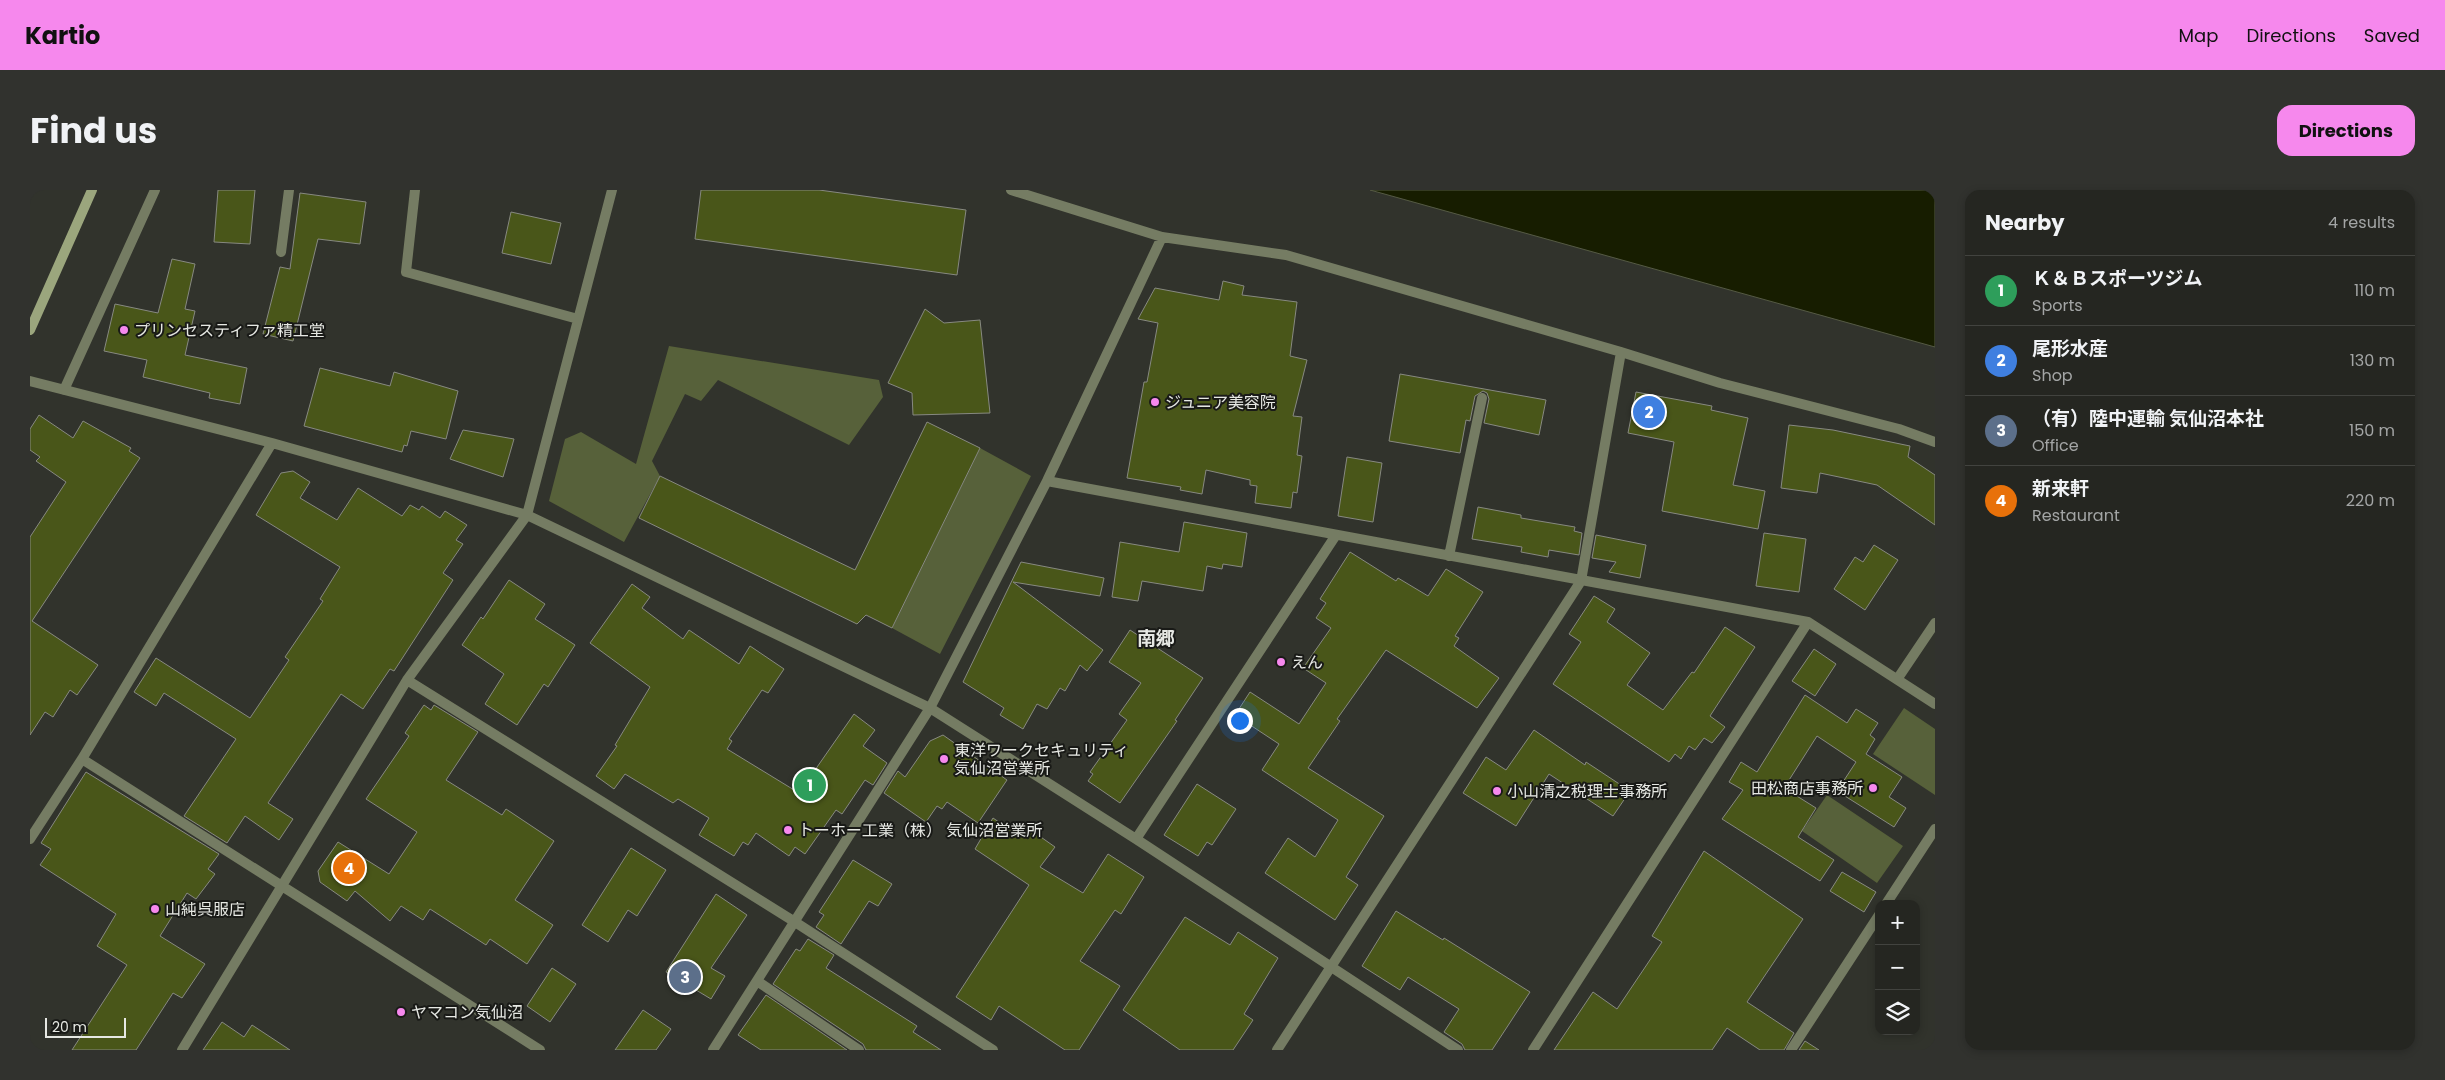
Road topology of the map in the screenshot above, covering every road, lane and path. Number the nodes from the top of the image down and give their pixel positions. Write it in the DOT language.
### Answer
graph roads {
  1 [pos="92,190"];
  2 [pos="155,190"];
  3 [pos="289,190"];
  4 [pos="415,190"];
  5 [pos="612,190"];
  6 [pos="1011,190"];
  7 [pos="1162,237"];
  8 [pos="280,252"];
  9 [pos="578,319"];
  10 [pos="30,330"];
  11 [pos="1621,352"];
  12 [pos="30,381"];
  13 [pos="64,390"];
  14 [pos="1482,398"];
  15 [pos="1935,442"];
  16 [pos="272,443"];
  17 [pos="1047,481"];
  18 [pos="527,515"];
  19 [pos="1336,535"];
  20 [pos="1449,556"];
  21 [pos="1581,581"];
  22 [pos="1808,622"];
  23 [pos="1935,623"];
  24 [pos="1898,678"];
  25 [pos="408,680"];
  26 [pos="1935,704"];
  27 [pos="930,708"];
  28 [pos="82,759"];
  29 [pos="1935,829"];
  30 [pos="30,839"];
  31 [pos="1136,839"];
  32 [pos="280,886"];
  33 [pos="1889,900"];
  34 [pos="1875,921"];
  35 [pos="795,922"];
  36 [pos="1331,966"];
  37 [pos="757,982"];
  38 [pos="182,1050"];
  39 [pos="540,1050"];
  40 [pos="713,1050"];
  41 [pos="858,1050"];
  42 [pos="994,1050"];
  43 [pos="1277,1050"];
  44 [pos="1458,1050"];
  45 [pos="1533,1050"];
  46 [pos="1791,1050"];
  1 -- 10 [label="street"];
  2 -- 13 [label="street"];
  3 -- 8 [label="street"];
  4 -- 9 [label="street"];
  5 -- 9 [label="street"];
  6 -- 7 [label="street"];
  7 -- 11 [label="street"];
  7 -- 17 [label="street"];
  9 -- 18 [label="street"];
  11 -- 15 [label="street"];
  11 -- 21 [label="street"];
  12 -- 13 [label="street"];
  13 -- 16 [label="street"];
  14 -- 20 [label="street"];
  16 -- 18 [label="street"];
  16 -- 28 [label="street"];
  17 -- 19 [label="street"];
  17 -- 27 [label="street"];
  18 -- 25 [label="street"];
  18 -- 27 [label="street"];
  19 -- 20 [label="street"];
  19 -- 31 [label="street"];
  20 -- 21 [label="street"];
  21 -- 22 [label="street"];
  21 -- 36 [label="street"];
  22 -- 24 [label="street"];
  22 -- 45 [label="street"];
  23 -- 24 [label="street"];
  24 -- 26 [label="street"];
  25 -- 32 [label="street"];
  25 -- 35 [label="street"];
  27 -- 31 [label="street"];
  27 -- 35 [label="street"];
  28 -- 30 [label="street"];
  28 -- 32 [label="street"];
  29 -- 33 [label="street"];
  31 -- 36 [label="street"];
  32 -- 38 [label="street"];
  32 -- 39 [label="street"];
  34 -- 46 [label="street"];
  35 -- 37 [label="street"];
  35 -- 42 [label="street"];
  36 -- 43 [label="street"];
  36 -- 44 [label="street"];
  37 -- 40 [label="street"];
  37 -- 41 [label="street"];
}
